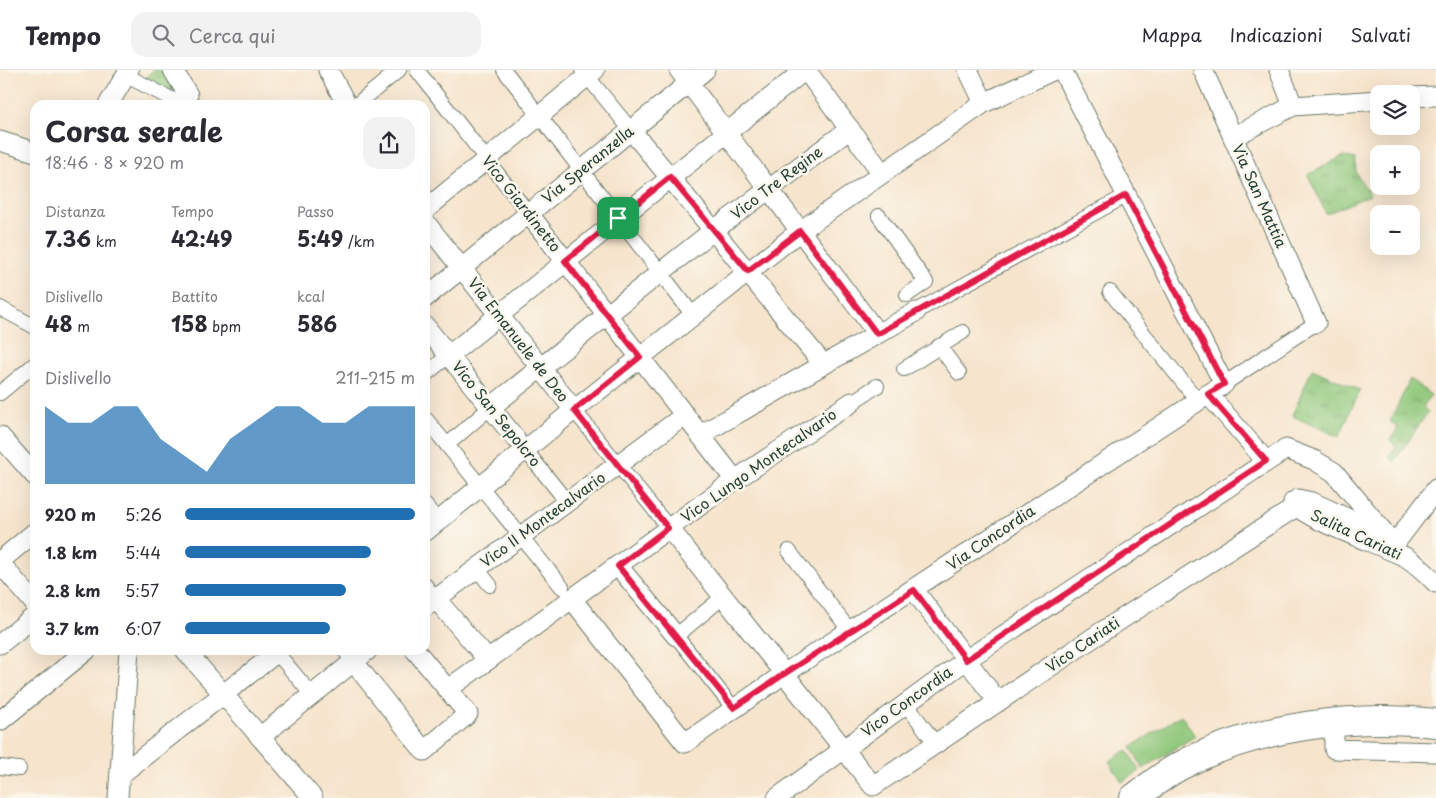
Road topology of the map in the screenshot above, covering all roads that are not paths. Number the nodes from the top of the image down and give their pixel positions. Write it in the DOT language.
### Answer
graph roads {
  1 [pos="173,70"];
  2 [pos="328,70"];
  3 [pos="399,70"];
  4 [pos="417,70"];
  5 [pos="504,70"];
  6 [pos="705,70"];
  7 [pos="806,70"];
  8 [pos="968,70"];
  9 [pos="1054,70"];
  10 [pos="1062,70"];
  11 [pos="1202,70"];
  12 [pos="1279,70"];
  13 [pos="123,72"];
  14 [pos="588,72"];
  15 [pos="684,77"];
  16 [pos="1436,96"];
  17 [pos="1420,97"];
  18 [pos="110,100"];
  19 [pos="184,100"];
  20 [pos="187,100"];
  21 [pos="344,100"];
  22 [pos="362,100"];
  23 [pos="1370,101"];
  24 [pos="984,103"];
  25 [pos="1293,106"];
  26 [pos="539,116"];
  27 [pos="850,129"];
  28 [pos="631,130"];
  29 [pos="726,134"];
  30 [pos="1233,137"];
  31 [pos="0,141"];
  32 [pos="30,150"];
  33 [pos="487,159"];
  34 [pos="581,171"];
  35 [pos="882,173"];
  36 [pos="670,177"];
  37 [pos="768,189"];
  38 [pos="1126,195"];
  39 [pos="430,206"];
  40 [pos="529,214"];
  41 [pos="879,216"];
  42 [pos="618,218"];
  43 [pos="430,228"];
  44 [pos="714,230"];
  45 [pos="800,231"];
  46 [pos="565,261"];
  47 [pos="462,268"];
  48 [pos="748,271"];
  49 [pos="660,273"];
  50 [pos="1110,292"];
  51 [pos="430,294"];
  52 [pos="907,295"];
  53 [pos="0,308"];
  54 [pos="916,312"];
  55 [pos="498,315"];
  56 [pos="607,315"];
  57 [pos="693,315"];
  58 [pos="1316,323"];
  59 [pos="30,324"];
  60 [pos="963,332"];
  61 [pos="430,333"];
  62 [pos="877,334"];
  63 [pos="939,346"];
  64 [pos="448,356"];
  65 [pos="640,357"];
  66 [pos="824,364"];
  67 [pos="30,368"];
  68 [pos="540,368"];
  69 [pos="904,369"];
  70 [pos="430,371"];
  71 [pos="959,373"];
  72 [pos="877,386"];
  73 [pos="0,393"];
  74 [pos="1210,393"];
  75 [pos="852,402"];
  76 [pos="491,408"];
  77 [pos="574,410"];
  78 [pos="685,416"];
  79 [pos="430,424"];
  80 [pos="700,435"];
  81 [pos="0,436"];
  82 [pos="520,444"];
  83 [pos="447,445"];
  84 [pos="1266,461"];
  85 [pos="618,465"];
  86 [pos="30,470"];
  87 [pos="735,480"];
  88 [pos="480,486"];
  89 [pos="1436,489"];
  90 [pos="567,502"];
  91 [pos="1296,507"];
  92 [pos="432,526"];
  93 [pos="668,528"];
  94 [pos="30,536"];
  95 [pos="521,536"];
  96 [pos="1387,536"];
  97 [pos="789,551"];
  98 [pos="0,562"];
  99 [pos="618,566"];
  100 [pos="477,569"];
  101 [pos="1436,583"];
  102 [pos="490,585"];
  103 [pos="914,590"];
  104 [pos="567,593"];
  105 [pos="430,596"];
  106 [pos="723,597"];
  107 [pos="30,598"];
  108 [pos="430,598"];
  109 [pos="30,620"];
  110 [pos="850,631"];
  111 [pos="676,636"];
  112 [pos="0,644"];
  113 [pos="77,655"];
  114 [pos="129,655"];
  115 [pos="192,655"];
  116 [pos="273,655"];
  117 [pos="281,655"];
  118 [pos="354,655"];
  119 [pos="356,655"];
  120 [pos="419,655"];
  121 [pos="488,660"];
  122 [pos="966,660"];
  123 [pos="784,674"];
  124 [pos="448,689"];
  125 [pos="224,695"];
  126 [pos="312,695"];
  127 [pos="998,702"];
  128 [pos="906,704"];
  129 [pos="734,708"];
  130 [pos="0,721"];
  131 [pos="1436,723"];
  132 [pos="1334,724"];
  133 [pos="260,737"];
  134 [pos="936,744"];
  135 [pos="843,748"];
  136 [pos="1436,752"];
  137 [pos="0,768"];
  138 [pos="19,769"];
  139 [pos="120,775"];
  140 [pos="873,786"];
  141 [pos="118,798"];
  142 [pos="313,798"];
  143 [pos="777,798"];
  144 [pos="1134,798"];
  1 -- 20 [label="street"];
  2 -- 21 [label="street"];
  3 -- 22 [label="street"];
  4 -- 33 [label="street, Vico Giardinetto"];
  5 -- 26 [label="street"];
  6 -- 15 [label="street, Via Speranzella"];
  7 -- 27 [label="street"];
  7 -- 29 [label="street"];
  8 -- 24 [label="street"];
  9 -- 24 [label="street"];
  10 -- 38 [label="street"];
  11 -- 30 [label="street, Via San Mattia"];
  12 -- 25 [label="street"];
  13 -- 18 [label="street"];
  13 -- 19 [label="street"];
  14 -- 26 [label="street"];
  14 -- 28 [label="street"];
  15 -- 28 [label="street, Via Speranzella"];
  15 -- 29 [label="street"];
  16 -- 17 [label="street"];
  23 -- 25 [label="street"];
  24 -- 35 [label="street"];
  25 -- 30 [label="street"];
  26 -- 33 [label="street"];
  26 -- 34 [label="street"];
  27 -- 35 [label="street"];
  27 -- 37 [label="street, Vico Tre Regine"];
  28 -- 34 [label="street, Via Speranzella"];
  28 -- 36 [label="street"];
  29 -- 36 [label="street"];
  29 -- 37 [label="street"];
  30 -- 58 [label="street, Via San Mattia"];
  31 -- 32 [label="street"];
  33 -- 39 [label="street"];
  33 -- 40 [label="street, Vico Giardinetto"];
  34 -- 40 [label="street, Via Speranzella"];
  34 -- 42 [label="street"];
  35 -- 45 [label="street"];
  36 -- 42 [label="street"];
  36 -- 44 [label="street"];
  37 -- 44 [label="street, Vico Tre Regine"];
  37 -- 45 [label="street"];
  38 -- 54 [label="street"];
  38 -- 74 [label="street"];
  40 -- 46 [label="street, Vico Giardinetto"];
  40 -- 47 [label="street, Via Speranzella"];
  41 -- 52 [label="street"];
  42 -- 46 [label="street"];
  42 -- 49 [label="street"];
  43 -- 47 [label="street, Via Emanuele de Deo"];
  44 -- 48 [label="street"];
  44 -- 49 [label="street, Vico Tre Regine"];
  45 -- 48 [label="street"];
  45 -- 62 [label="street"];
  46 -- 55 [label="street"];
  46 -- 56 [label="street, Vico Giardinetto"];
  47 -- 51 [label="street, Via Speranzella"];
  47 -- 55 [label="street, Via Emanuele de Deo"];
  48 -- 57 [label="street"];
  48 -- 66 [label="street"];
  49 -- 56 [label="street, Vico Tre Regine"];
  49 -- 57 [label="street"];
  50 -- 74 [label="street"];
  53 -- 59 [label="street"];
  54 -- 62 [label="street"];
  55 -- 64 [label="street"];
  55 -- 68 [label="street, Via Emanuele de Deo"];
  56 -- 65 [label="street, Vico Giardinetto"];
  56 -- 68 [label="street, Vico Tre Regine"];
  57 -- 65 [label="street"];
  58 -- 74 [label="street"];
  60 -- 63 [label="street"];
  61 -- 64 [label="street, Vico San Sepolcro"];
  62 -- 66 [label="street"];
  63 -- 69 [label="street"];
  63 -- 71 [label="street"];
  64 -- 70 [label="street"];
  64 -- 76 [label="street, Vico San Sepolcro"];
  65 -- 77 [label="street"];
  65 -- 78 [label="street, Vico Giardinetto"];
  66 -- 80 [label="street"];
  67 -- 73 [label="street"];
  68 -- 76 [label="street, Vico Tre Regine"];
  68 -- 77 [label="street, Via Emanuele de Deo"];
  72 -- 75 [label="street, Vico Lungo Montecalvario"];
  74 -- 84 [label="street"];
  74 -- 103 [label="street, Via Concordia"];
  75 -- 87 [label="street, Vico Lungo Montecalvario"];
  76 -- 82 [label="street, Vico San Sepolcro"];
  76 -- 83 [label="street, Vico Tre Regine"];
  77 -- 82 [label="street"];
  77 -- 85 [label="street, Via Emanuele de Deo"];
  78 -- 80 [label="street, Vico Giardinetto"];
  78 -- 85 [label="street, Vico II Montecalvario"];
  79 -- 83 [label="street"];
  80 -- 87 [label="street, Vico Giardinetto"];
  81 -- 86 [label="street"];
  82 -- 88 [label="street"];
  82 -- 90 [label="street, Vico San Sepolcro"];
  83 -- 88 [label="street"];
  84 -- 96 [label="street, Salita Cariati"];
  84 -- 122 [label="street, Vico Concordia"];
  85 -- 90 [label="street, Vico II Montecalvario"];
  85 -- 93 [label="street, Via Emanuele de Deo"];
  87 -- 93 [label="street, Vico Lungo Montecalvario"];
  88 -- 92 [label="street"];
  88 -- 95 [label="street"];
  89 -- 96 [label="street"];
  90 -- 95 [label="street, Vico II Montecalvario"];
  91 -- 96 [label="street, Salita Cariati"];
  91 -- 101 [label="street, Salita Cariati"];
  91 -- 127 [label="street, Vico Cariati"];
  93 -- 99 [label="street, Vico Lungo Montecalvario"];
  93 -- 106 [label="street, Via Emanuele de Deo"];
  94 -- 98 [label="street"];
  95 -- 100 [label="street, Vico II Montecalvario"];
  95 -- 104 [label="street"];
  97 -- 110 [label="street"];
  98 -- 107 [label="street"];
  99 -- 104 [label="street, Vico Lungo Montecalvario"];
  99 -- 111 [label="street"];
  100 -- 102 [label="street"];
  100 -- 105 [label="street, Vico II Montecalvario"];
  103 -- 110 [label="street, Via Concordia"];
  103 -- 122 [label="street"];
  104 -- 121 [label="street, Vico Lungo Montecalvario"];
  104 -- 129 [label="street"];
  106 -- 111 [label="street"];
  106 -- 123 [label="street, Via Emanuele de Deo"];
  108 -- 121 [label="street"];
  109 -- 112 [label="street"];
  110 -- 123 [label="street, Via Concordia"];
  111 -- 129 [label="street"];
  113 -- 130 [label="street"];
  114 -- 139 [label="street"];
  115 -- 125 [label="street"];
  116 -- 125 [label="street"];
  117 -- 126 [label="street"];
  118 -- 126 [label="street"];
  119 -- 124 [label="street"];
  120 -- 124 [label="street"];
  121 -- 124 [label="street, Vico Lungo Montecalvario"];
  122 -- 127 [label="street"];
  122 -- 128 [label="street, Vico Concordia"];
  123 -- 129 [label="street"];
  123 -- 135 [label="street, Via Emanuele de Deo"];
  125 -- 133 [label="street"];
  125 -- 139 [label="street"];
  126 -- 133 [label="street"];
  127 -- 134 [label="street, Vico Cariati"];
  128 -- 134 [label="street"];
  128 -- 135 [label="street, Vico Concordia"];
  131 -- 132 [label="main road"];
  132 -- 136 [label="street"];
  132 -- 144 [label="main road"];
  133 -- 142 [label="street"];
  134 -- 140 [label="street, Vico Cariati"];
  135 -- 140 [label="street, Via Emanuele de Deo"];
  135 -- 143 [label="street, Vico Concordia"];
  137 -- 138 [label="street"];
  139 -- 141 [label="street"];
}
